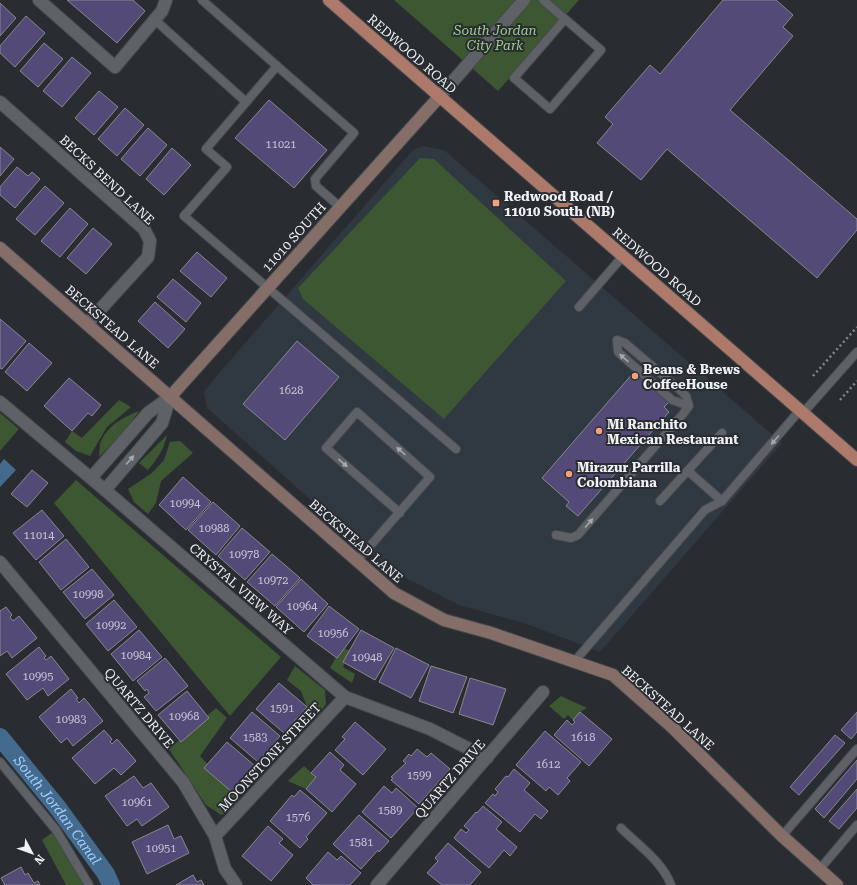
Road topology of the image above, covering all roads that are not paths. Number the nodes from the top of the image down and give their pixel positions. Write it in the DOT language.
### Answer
graph roads {
  1 [pos="39,0"];
  2 [pos="202,0"];
  3 [pos="329,0"];
  4 [pos="524,0"];
  5 [pos="543,0"];
  6 [pos="164,1"];
  7 [pos="565,19"];
  8 [pos="155,20"];
  9 [pos="277,66"];
  10 [pos="440,96"];
  11 [pos="0,102"];
  12 [pos="246,102"];
  13 [pos="340,207"];
  14 [pos="0,248"];
  15 [pos="623,256"];
  16 [pos="268,288"];
  17 [pos="579,307"];
  18 [pos="87,324"];
  19 [pos="857,352"];
  20 [pos="170,397"];
  21 [pos="0,402"];
  22 [pos="689,406"];
  23 [pos="801,411"];
  24 [pos="722,433"];
  25 [pos="456,448"];
  26 [pos="857,460"];
  27 [pos="688,471"];
  28 [pos="91,478"];
  29 [pos="105,490"];
  30 [pos="660,501"];
  31 [pos="722,501"];
  32 [pos="400,513"];
  33 [pos="556,535"];
  34 [pos="358,561"];
  35 [pos="0,562"];
  36 [pos="574,662"];
  37 [pos="543,692"];
  38 [pos="345,697"];
  39 [pos="857,749"];
  40 [pos="487,758"];
  41 [pos="0,762"];
  42 [pos="857,825"];
  43 [pos="621,828"];
  44 [pos="215,836"];
  45 [pos="782,836"];
  46 [pos="819,870"];
  47 [pos="90,885"];
  48 [pos="236,885"];
  49 [pos="377,885"];
  50 [pos="671,885"];
  51 [pos="837,885"];
  1 -- 8 [label="street"];
  2 -- 9 [label="lane"];
  3 -- 10 [label="main road, REDWOOD ROAD"];
  4 -- 10 [label="street"];
  5 -- 7 [label="lane"];
  6 -- 8 [label="street"];
  7 -- 7 [label="lane"];
  8 -- 12 [label="lane"];
  9 -- 12 [label="lane"];
  9 -- 13 [label="lane"];
  10 -- 13 [label="street, 11010 SOUTH"];
  10 -- 15 [label="main road, REDWOOD ROAD"];
  11 -- 18 [label="street, BECKS BEND LANE"];
  12 -- 16 [label="lane"];
  13 -- 16 [label="street, 11010 SOUTH"];
  14 -- 18 [label="street, BECKSTEAD LANE"];
  15 -- 17 [label="lane"];
  15 -- 23 [label="main road, REDWOOD ROAD"];
  16 -- 20 [label="street, 11010 SOUTH"];
  16 -- 25 [label="lane"];
  18 -- 20 [label="street, BECKSTEAD LANE"];
  19 -- 23 [label="lane"];
  20 -- 28 [label="street, 11010 SOUTH"];
  29 -- 20 [label="street, 11010 SOUTH, one-way"];
  20 -- 34 [label="street, BECKSTEAD LANE"];
  21 -- 28 [label="street, CRYSTAL VIEW WAY"];
  22 -- 22 [label="lane, one-way"];
  33 -- 22 [label="lane, one-way"];
  23 -- 26 [label="main road, REDWOOD ROAD"];
  23 -- 31 [label="lane, one-way"];
  24 -- 27 [label="lane"];
  27 -- 30 [label="lane"];
  27 -- 31 [label="lane"];
  28 -- 29 [label="street, CRYSTAL VIEW WAY"];
  29 -- 38 [label="street, CRYSTAL VIEW WAY"];
  31 -- 36 [label="lane"];
  32 -- 32 [label="lane, one-way"];
  32 -- 34 [label="lane"];
  34 -- 36 [label="street, BECKSTEAD LANE"];
  35 -- 44 [label="street, QUARTZ DRIVE"];
  36 -- 45 [label="street, BECKSTEAD LANE"];
  37 -- 40 [label="street, QUARTZ DRIVE"];
  38 -- 40 [label="street, CRYSTAL VIEW WAY"];
  38 -- 44 [label="street, MOONSTONE STREET"];
  39 -- 45 [label="lane"];
  40 -- 49 [label="street, QUARTZ DRIVE"];
  41 -- 47 [label="lane"];
  42 -- 46 [label="lane"];
  43 -- 50 [label="lane"];
  44 -- 48 [label="street, QUARTZ DRIVE"];
  45 -- 46 [label="street, BECKSTEAD LANE"];
  46 -- 51 [label="street, BECKSTEAD LANE"];
}
